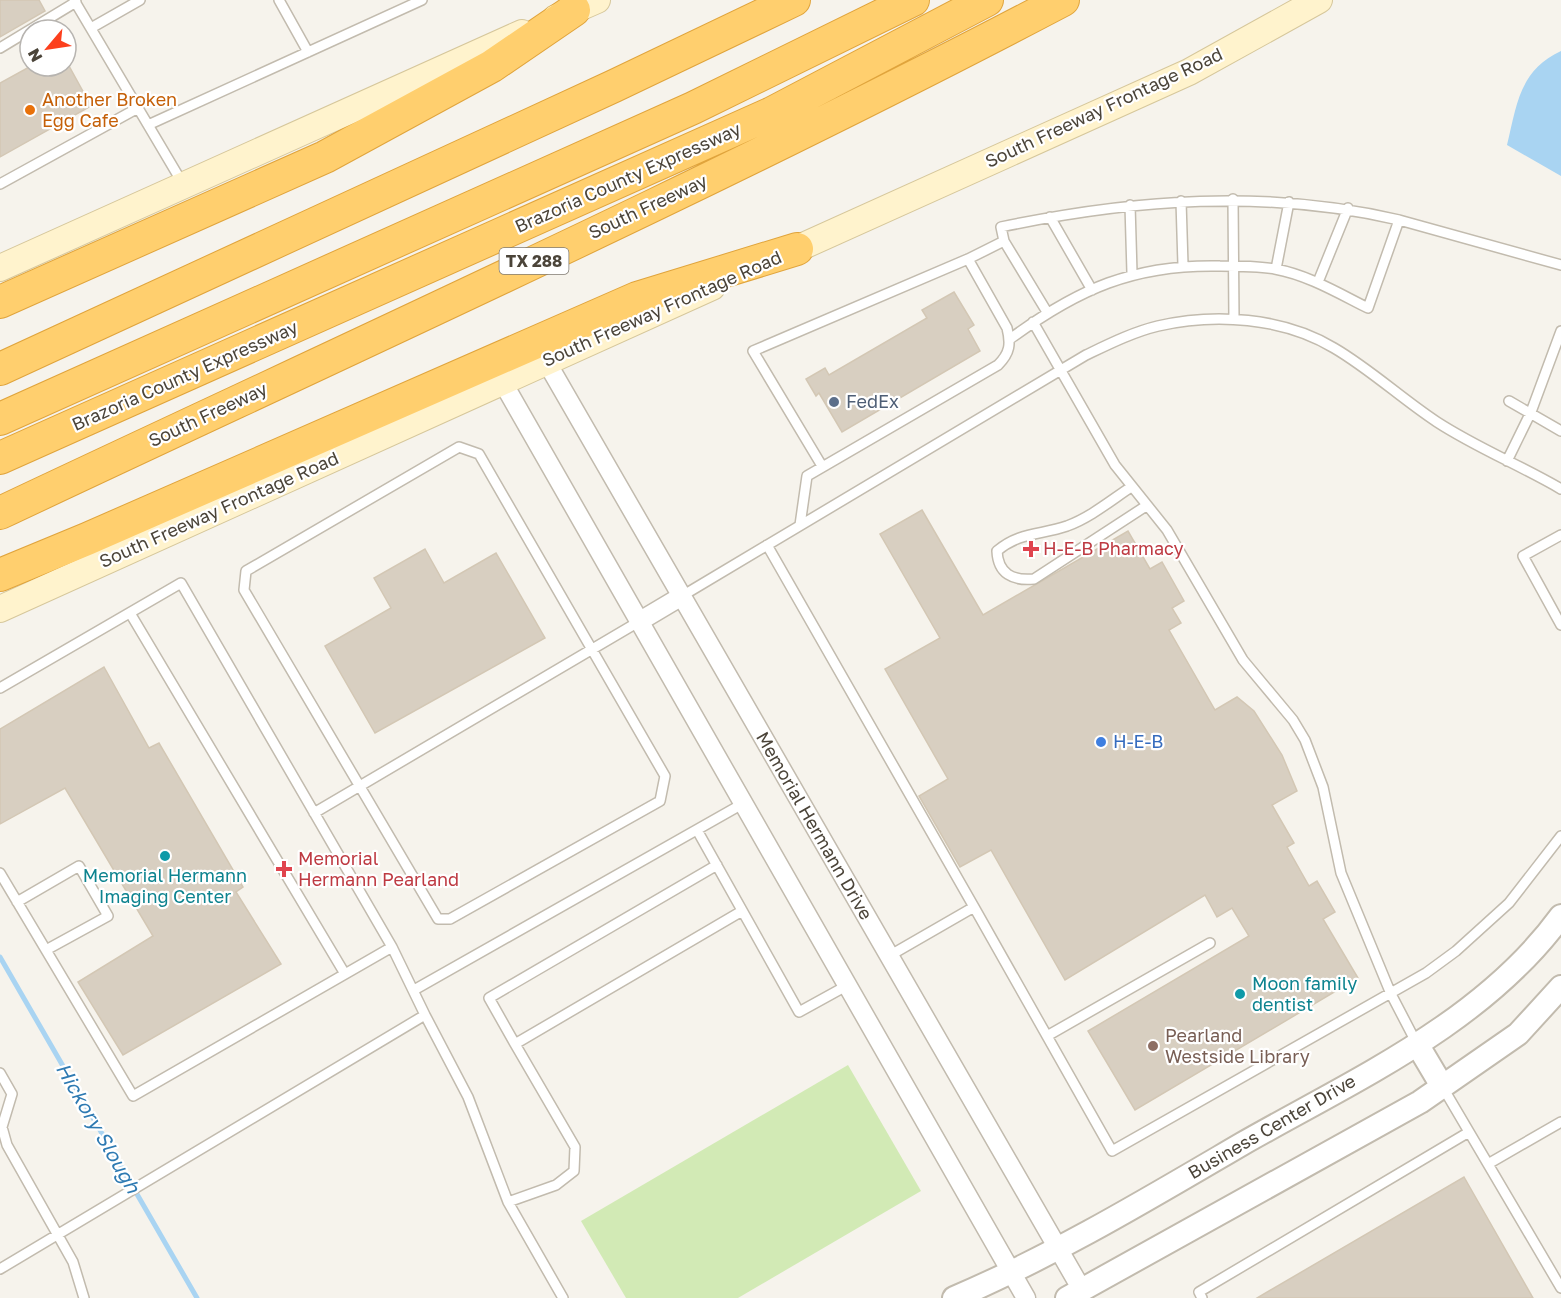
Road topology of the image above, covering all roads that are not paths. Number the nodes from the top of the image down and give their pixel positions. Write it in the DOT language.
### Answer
graph roads {
  1 [pos="140,0"];
  2 [pos="279,0"];
  3 [pos="422,0"];
  4 [pos="794,0"];
  5 [pos="913,0"];
  6 [pos="987,0"];
  7 [pos="1063,0"];
  8 [pos="1319,0"];
  9 [pos="75,1"];
  10 [pos="585,5"];
  11 [pos="91,28"];
  12 [pos="0,48"];
  13 [pos="308,52"];
  14 [pos="138,108"];
  15 [pos="148,125"];
  16 [pos="0,184"];
  17 [pos="184,186"];
  18 [pos="1233,199"];
  19 [pos="1181,201"];
  20 [pos="1289,202"];
  21 [pos="1130,205"];
  22 [pos="1348,208"];
  23 [pos="1050,217"];
  24 [pos="1399,220"];
  25 [pos="1004,241"];
  26 [pos="796,249"];
  27 [pos="968,259"];
  28 [pos="1183,265"];
  29 [pos="1561,265"];
  30 [pos="1233,266"];
  31 [pos="0,268"];
  32 [pos="1276,269"];
  33 [pos="1132,273"];
  34 [pos="1318,282"];
  35 [pos="1092,290"];
  36 [pos="0,302"];
  37 [pos="1047,312"];
  38 [pos="1234,320"];
  39 [pos="1033,322"];
  40 [pos="1561,331"];
  41 [pos="1010,339"];
  42 [pos="546,362"];
  43 [pos="0,369"];
  44 [pos="1060,371"];
  45 [pos="502,381"];
  46 [pos="1509,401"];
  47 [pos="1531,412"];
  48 [pos="0,419"];
  49 [pos="1561,430"];
  50 [pos="0,458"];
  51 [pos="1507,461"];
  52 [pos="822,466"];
  53 [pos="1131,487"];
  54 [pos="1561,489"];
  55 [pos="1146,506"];
  56 [pos="0,513"];
  57 [pos="800,525"];
  58 [pos="1560,537"];
  59 [pos="767,545"];
  60 [pos="0,575"];
  61 [pos="682,596"];
  62 [pos="0,609"];
  63 [pos="130,613"];
  64 [pos="640,621"];
  65 [pos="1561,625"];
  66 [pos="591,649"];
  67 [pos="0,688"];
  68 [pos="359,785"];
  69 [pos="744,803"];
  70 [pos="314,813"];
  71 [pos="697,830"];
  72 [pos="1561,836"];
  73 [pos="717,865"];
  74 [pos="0,873"];
  75 [pos="17,902"];
  76 [pos="974,907"];
  77 [pos="742,911"];
  78 [pos="1561,916"];
  79 [pos="1210,943"];
  80 [pos="392,947"];
  81 [pos="46,950"];
  82 [pos="889,956"];
  83 [pos="345,974"];
  84 [pos="848,985"];
  85 [pos="1561,987"];
  86 [pos="414,990"];
  87 [pos="1391,994"];
  88 [pos="425,1016"];
  89 [pos="1047,1036"];
  90 [pos="515,1044"];
  91 [pos="1417,1044"];
  92 [pos="0,1072"];
  93 [pos="1442,1086"];
  94 [pos="1561,1122"];
  95 [pos="1469,1132"];
  96 [pos="3,1147"];
  97 [pos="1488,1164"];
  98 [pos="508,1202"];
  99 [pos="58,1234"];
  100 [pos="1058,1250"];
  101 [pos="0,1269"];
  102 [pos="1013,1273"];
  103 [pos="1561,1288"];
  104 [pos="1075,1294"];
  105 [pos="84,1298"];
  106 [pos="563,1298"];
  107 [pos="954,1298"];
  108 [pos="1026,1298"];
  109 [pos="1202,1298"];
  1 -- 11 [label="lane"];
  2 -- 13 [label="lane"];
  3 -- 13 [label="lane"];
  4 -- 43 [label="highway"];
  5 -- 48 [label="highway, Brazoria County Expressway"];
  6 -- 50 [label="highway, Brazoria County Expressway"];
  7 -- 56 [label="highway, South Freeway / TX 288"];
  8 -- 26 [label="main road, South Freeway Frontage Road"];
  9 -- 11 [label="lane"];
  9 -- 12 [label="lane"];
  10 -- 17 [label="main road"];
  10 -- 36 [label="highway"];
  11 -- 14 [label="lane"];
  13 -- 15 [label="lane"];
  14 -- 15 [label="lane"];
  14 -- 16 [label="lane"];
  15 -- 17 [label="lane"];
  17 -- 31 [label="main road"];
  18 -- 19 [label="lane"];
  18 -- 20 [label="lane"];
  18 -- 30 [label="lane"];
  19 -- 21 [label="lane"];
  19 -- 28 [label="lane"];
  20 -- 22 [label="lane"];
  20 -- 32 [label="lane"];
  21 -- 23 [label="lane"];
  21 -- 33 [label="lane"];
  22 -- 24 [label="lane"];
  22 -- 34 [label="lane"];
  23 -- 25 [label="lane"];
  23 -- 35 [label="lane"];
  24 -- 29 [label="lane"];
  24 -- 34 [label="lane"];
  25 -- 27 [label="lane"];
  25 -- 37 [label="lane"];
  26 -- 42 [label="main road, South Freeway Frontage Road"];
  26 -- 60 [label="highway"];
  27 -- 41 [label="lane"];
  27 -- 52 [label="lane"];
  28 -- 30 [label="lane"];
  28 -- 33 [label="lane"];
  30 -- 32 [label="lane"];
  30 -- 38 [label="lane"];
  32 -- 34 [label="lane"];
  33 -- 35 [label="lane"];
  35 -- 37 [label="lane"];
  37 -- 39 [label="lane"];
  38 -- 44 [label="lane"];
  38 -- 51 [label="lane"];
  39 -- 41 [label="lane"];
  39 -- 44 [label="lane"];
  40 -- 47 [label="lane"];
  41 -- 52 [label="lane"];
  42 -- 45 [label="main road, South Freeway Frontage Road"];
  42 -- 61 [label="street, Memorial Hermann Drive"];
  44 -- 53 [label="lane"];
  44 -- 57 [label="lane"];
  45 -- 62 [label="main road, South Freeway Frontage Road"];
  45 -- 64 [label="street"];
  46 -- 47 [label="lane"];
  47 -- 49 [label="lane"];
  47 -- 51 [label="lane"];
  51 -- 54 [label="lane"];
  52 -- 57 [label="lane"];
  53 -- 55 [label="lane"];
  53 -- 55 [label="lane"];
  55 -- 87 [label="lane"];
  57 -- 59 [label="lane"];
  58 -- 65 [label="lane"];
  59 -- 61 [label="lane"];
  59 -- 76 [label="lane"];
  61 -- 64 [label="street"];
  61 -- 82 [label="street, Memorial Hermann Drive"];
  63 -- 67 [label="lane"];
  63 -- 70 [label="lane"];
  63 -- 83 [label="lane"];
  64 -- 66 [label="lane"];
  64 -- 69 [label="street"];
  66 -- 68 [label="lane"];
  66 -- 68 [label="lane"];
  66 -- 68 [label="lane"];
  68 -- 70 [label="lane"];
  69 -- 71 [label="lane"];
  69 -- 84 [label="street"];
  70 -- 80 [label="lane"];
  71 -- 73 [label="lane"];
  71 -- 86 [label="lane"];
  72 -- 87 [label="lane"];
  73 -- 77 [label="lane"];
  73 -- 90 [label="lane"];
  74 -- 75 [label="lane"];
  75 -- 81 [label="lane"];
  75 -- 81 [label="lane"];
  76 -- 82 [label="lane"];
  76 -- 89 [label="lane"];
  77 -- 84 [label="lane"];
  77 -- 90 [label="lane"];
  78 -- 91 [label="street, Business Center Drive"];
  79 -- 89 [label="lane"];
  80 -- 83 [label="lane"];
  80 -- 86 [label="lane"];
  81 -- 83 [label="lane"];
  82 -- 100 [label="street, Memorial Hermann Drive"];
  84 -- 102 [label="street"];
  85 -- 93 [label="street"];
  86 -- 88 [label="lane"];
  87 -- 89 [label="lane"];
  87 -- 91 [label="lane"];
  88 -- 98 [label="lane"];
  88 -- 99 [label="lane"];
  90 -- 98 [label="lane"];
  91 -- 93 [label="street"];
  91 -- 100 [label="street, Business Center Drive"];
  92 -- 96 [label="lane"];
  93 -- 95 [label="lane"];
  93 -- 104 [label="street"];
  94 -- 97 [label="lane"];
  95 -- 97 [label="lane"];
  95 -- 109 [label="lane"];
  96 -- 99 [label="lane"];
  97 -- 103 [label="lane"];
  98 -- 106 [label="lane"];
  99 -- 101 [label="lane"];
  99 -- 105 [label="lane"];
  100 -- 102 [label="street, Business Center Drive"];
  100 -- 104 [label="street, Memorial Hermann Drive"];
  102 -- 107 [label="street, Business Center Drive"];
  102 -- 108 [label="street"];
}
